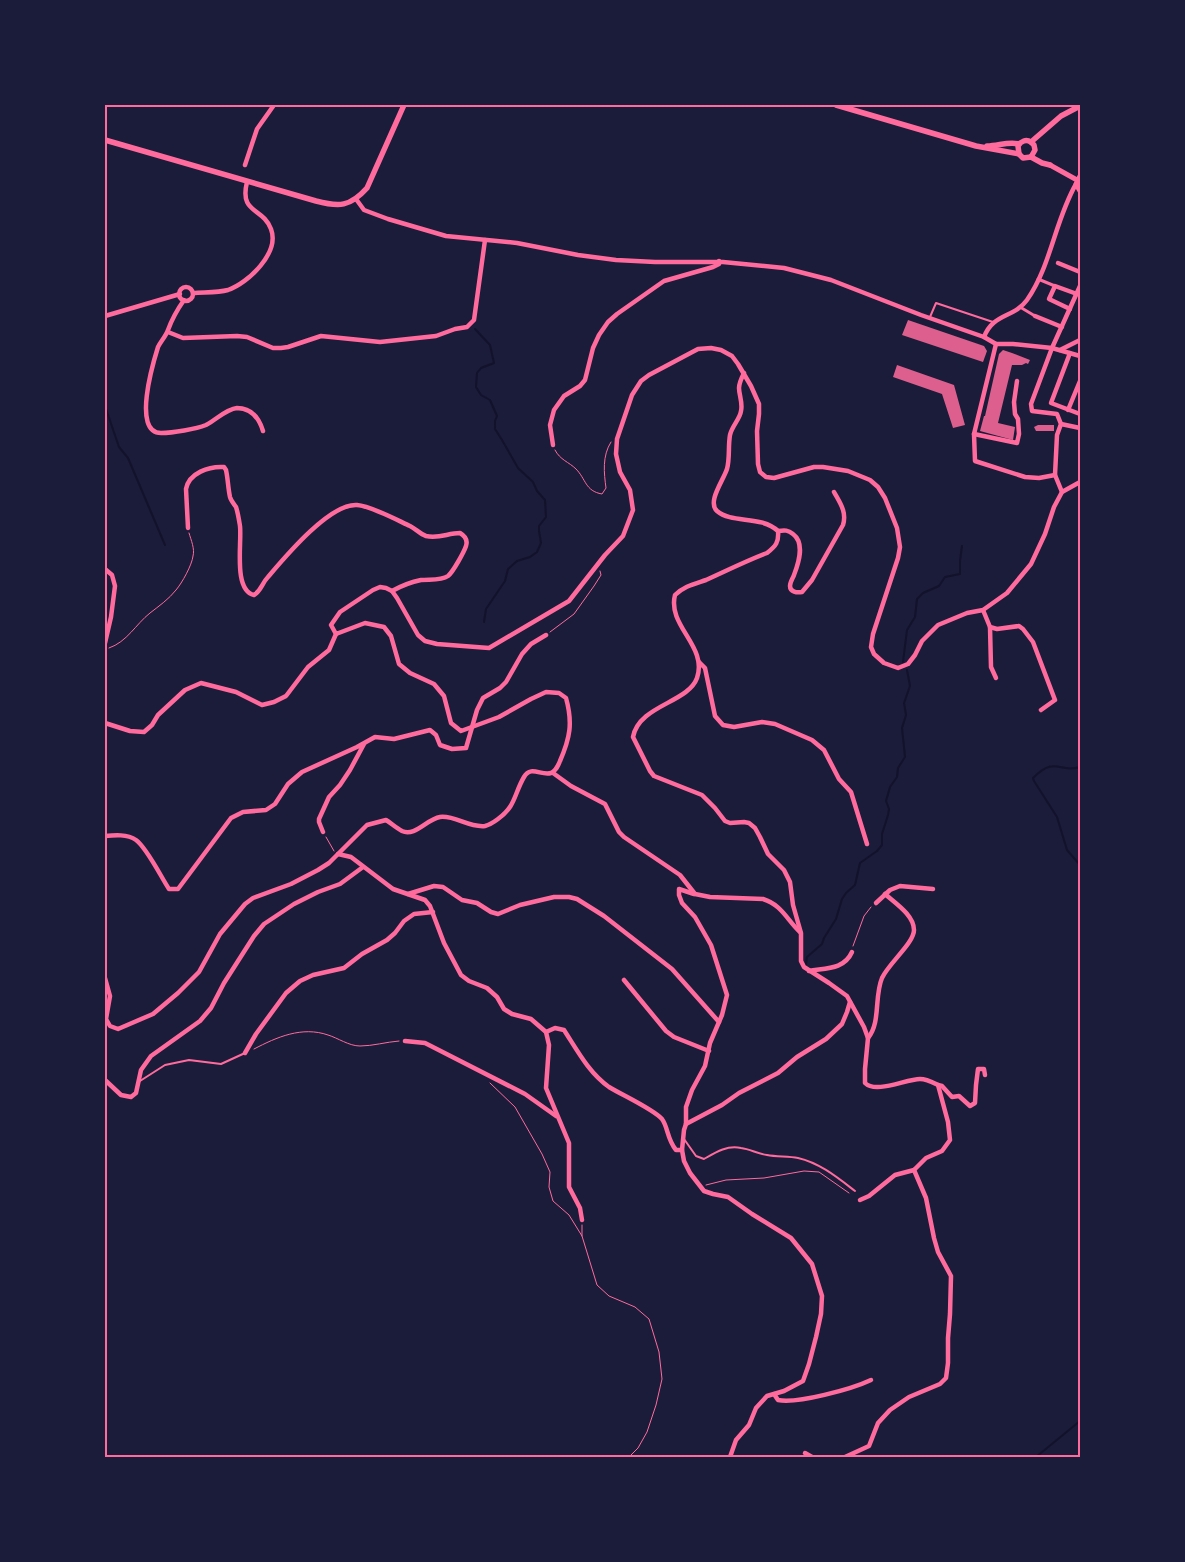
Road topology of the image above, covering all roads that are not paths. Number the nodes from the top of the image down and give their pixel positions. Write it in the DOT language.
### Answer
graph roads {
  1 [pos="274,105"];
  2 [pos="404,105"];
  3 [pos="836,105"];
  4 [pos="1080,106"];
  5 [pos="105,140"];
  6 [pos="1031,142"];
  7 [pos="1019,144"];
  8 [pos="976,146"];
  9 [pos="1019,154"];
  10 [pos="1031,157"];
  11 [pos="246,165"];
  12 [pos="1050,165"];
  13 [pos="1078,180"];
  14 [pos="247,182"];
  15 [pos="1080,191"];
  16 [pos="356,198"];
  17 [pos="485,240"];
  18 [pos="1047,258"];
  19 [pos="719,261"];
  20 [pos="1058,263"];
  21 [pos="1080,272"];
  22 [pos="1038,279"];
  23 [pos="1055,286"];
  24 [pos="1080,286"];
  25 [pos="193,293"];
  26 [pos="180,294"];
  27 [pos="1077,294"];
  28 [pos="184,300"];
  29 [pos="1020,307"];
  30 [pos="1070,309"];
  31 [pos="105,316"];
  32 [pos="1035,316"];
  33 [pos="930,318"];
  34 [pos="993,322"];
  35 [pos="1062,327"];
  36 [pos="168,332"];
  37 [pos="984,336"];
  38 [pos="1080,340"];
  39 [pos="996,344"];
  40 [pos="1052,348"];
  41 [pos="1060,350"];
  42 [pos="1070,354"];
  43 [pos="1080,356"];
  44 [pos="744,373"];
  45 [pos="1017,381"];
  46 [pos="1080,381"];
  47 [pos="1068,410"];
  48 [pos="1080,414"];
  49 [pos="1061,424"];
  50 [pos="1080,428"];
  51 [pos="263,431"];
  52 [pos="974,434"];
  53 [pos="553,444"];
  54 [pos="1054,475"];
  55 [pos="1080,482"];
  56 [pos="834,492"];
  57 [pos="1062,492"];
  58 [pos="188,528"];
  59 [pos="778,531"];
  60 [pos="105,569"];
  61 [pos="392,591"];
  62 [pos="983,610"];
  63 [pos="990,627"];
  64 [pos="336,634"];
  65 [pos="546,635"];
  66 [pos="105,643"];
  67 [pos="699,662"];
  68 [pos="996,678"];
  69 [pos="1041,710"];
  70 [pos="105,723"];
  71 [pos="471,728"];
  72 [pos="364,742"];
  73 [pos="553,773"];
  74 [pos="323,832"];
  75 [pos="105,836"];
  76 [pos="866,844"];
  77 [pos="338,854"];
  78 [pos="363,867"];
  79 [pos="932,889"];
  80 [pos="407,894"];
  81 [pos="695,894"];
  82 [pos="885,894"];
  83 [pos="876,903"];
  84 [pos="433,912"];
  85 [pos="801,933"];
  86 [pos="852,952"];
  87 [pos="809,971"];
  88 [pos="105,978"];
  89 [pos="624,980"];
  90 [pos="850,1002"];
  91 [pos="719,1022"];
  92 [pos="546,1032"];
  93 [pos="868,1038"];
  94 [pos="405,1041"];
  95 [pos="709,1051"];
  96 [pos="245,1054"];
  97 [pos="985,1075"];
  98 [pos="105,1080"];
  99 [pos="138,1082"];
  100 [pos="938,1085"];
  101 [pos="558,1116"];
  102 [pos="686,1124"];
  103 [pos="683,1137"];
  104 [pos="682,1150"];
  105 [pos="914,1170"];
  106 [pos="856,1191"];
  107 [pos="860,1200"];
  108 [pos="582,1220"];
  109 [pos="871,1380"];
  110 [pos="774,1394"];
  111 [pos="806,1453"];
  112 [pos="730,1457"];
  113 [pos="812,1457"];
  114 [pos="845,1457"];
  1 -- 11 [label="street"];
  2 -- 16 [label="main road"];
  3 -- 8 [label="main road"];
  4 -- 6 [label="main road"];
  5 -- 14 [label="main road"];
  6 -- 7 [label="main road"];
  6 -- 10 [label="main road"];
  7 -- 8 [label="main road"];
  7 -- 9 [label="main road"];
  8 -- 9 [label="main road"];
  9 -- 10 [label="main road"];
  10 -- 12 [label="main road"];
  12 -- 13 [label="street"];
  13 -- 15 [label="street"];
  13 -- 18 [label="street"];
  14 -- 16 [label="main road"];
  14 -- 25 [label="street"];
  16 -- 17 [label="street"];
  17 -- 19 [label="street"];
  17 -- 36 [label="street"];
  18 -- 20 [label="street"];
  18 -- 22 [label="street"];
  19 -- 33 [label="street"];
  19 -- 53 [label="street"];
  20 -- 21 [label="street"];
  22 -- 23 [label="street"];
  22 -- 29 [label="street"];
  23 -- 27 [label="street"];
  23 -- 30 [label="street"];
  24 -- 27 [label="street"];
  25 -- 26 [label="street"];
  25 -- 28 [label="street"];
  26 -- 28 [label="street"];
  26 -- 31 [label="street"];
  27 -- 30 [label="street"];
  28 -- 36 [label="street"];
  29 -- 32 [label="street"];
  29 -- 34 [label="street"];
  30 -- 35 [label="street"];
  32 -- 35 [label="street"];
  33 -- 34 [label="lane"];
  33 -- 37 [label="street"];
  34 -- 37 [label="street"];
  35 -- 40 [label="street"];
  36 -- 51 [label="street"];
  37 -- 39 [label="street"];
  38 -- 41 [label="street"];
  39 -- 40 [label="street"];
  39 -- 52 [label="street"];
  40 -- 41 [label="street"];
  40 -- 49 [label="street"];
  41 -- 42 [label="street"];
  42 -- 43 [label="street"];
  42 -- 47 [label="street"];
  44 -- 59 [label="street"];
  44 -- 61 [label="street"];
  44 -- 62 [label="street"];
  45 -- 52 [label="street"];
  46 -- 47 [label="street"];
  47 -- 48 [label="street"];
  49 -- 50 [label="street"];
  49 -- 54 [label="street"];
  52 -- 54 [label="street"];
  54 -- 57 [label="street"];
  55 -- 57 [label="street"];
  56 -- 59 [label="street"];
  57 -- 62 [label="street"];
  58 -- 61 [label="street"];
  59 -- 67 [label="street"];
  60 -- 66 [label="street"];
  61 -- 64 [label="street"];
  62 -- 63 [label="street"];
  63 -- 68 [label="street"];
  63 -- 69 [label="street"];
  64 -- 70 [label="street"];
  64 -- 71 [label="street"];
  65 -- 71 [label="street"];
  67 -- 76 [label="street"];
  67 -- 85 [label="street"];
  71 -- 72 [label="street"];
  71 -- 73 [label="street"];
  72 -- 74 [label="street"];
  72 -- 75 [label="street"];
  73 -- 77 [label="street"];
  73 -- 81 [label="street"];
  77 -- 78 [label="street"];
  77 -- 88 [label="street"];
  78 -- 80 [label="street"];
  78 -- 99 [label="street"];
  79 -- 82 [label="street"];
  80 -- 84 [label="street"];
  80 -- 91 [label="street"];
  81 -- 85 [label="street"];
  81 -- 91 [label="street"];
  82 -- 83 [label="street"];
  82 -- 93 [label="street"];
  84 -- 92 [label="street"];
  84 -- 96 [label="street"];
  85 -- 87 [label="street"];
  86 -- 87 [label="street"];
  87 -- 90 [label="street"];
  89 -- 95 [label="street"];
  90 -- 93 [label="street"];
  90 -- 102 [label="street"];
  91 -- 95 [label="street"];
  92 -- 101 [label="street"];
  92 -- 104 [label="street"];
  93 -- 100 [label="street"];
  94 -- 101 [label="street"];
  95 -- 102 [label="street"];
  96 -- 99 [label="lane"];
  97 -- 100 [label="street"];
  98 -- 99 [label="street"];
  100 -- 105 [label="street"];
  101 -- 108 [label="street"];
  102 -- 103 [label="street"];
  103 -- 104 [label="street"];
  103 -- 106 [label="lane"];
  104 -- 110 [label="street"];
  105 -- 107 [label="street"];
  105 -- 114 [label="street"];
  109 -- 110 [label="street"];
  110 -- 112 [label="street"];
  111 -- 113 [label="street"];
}
